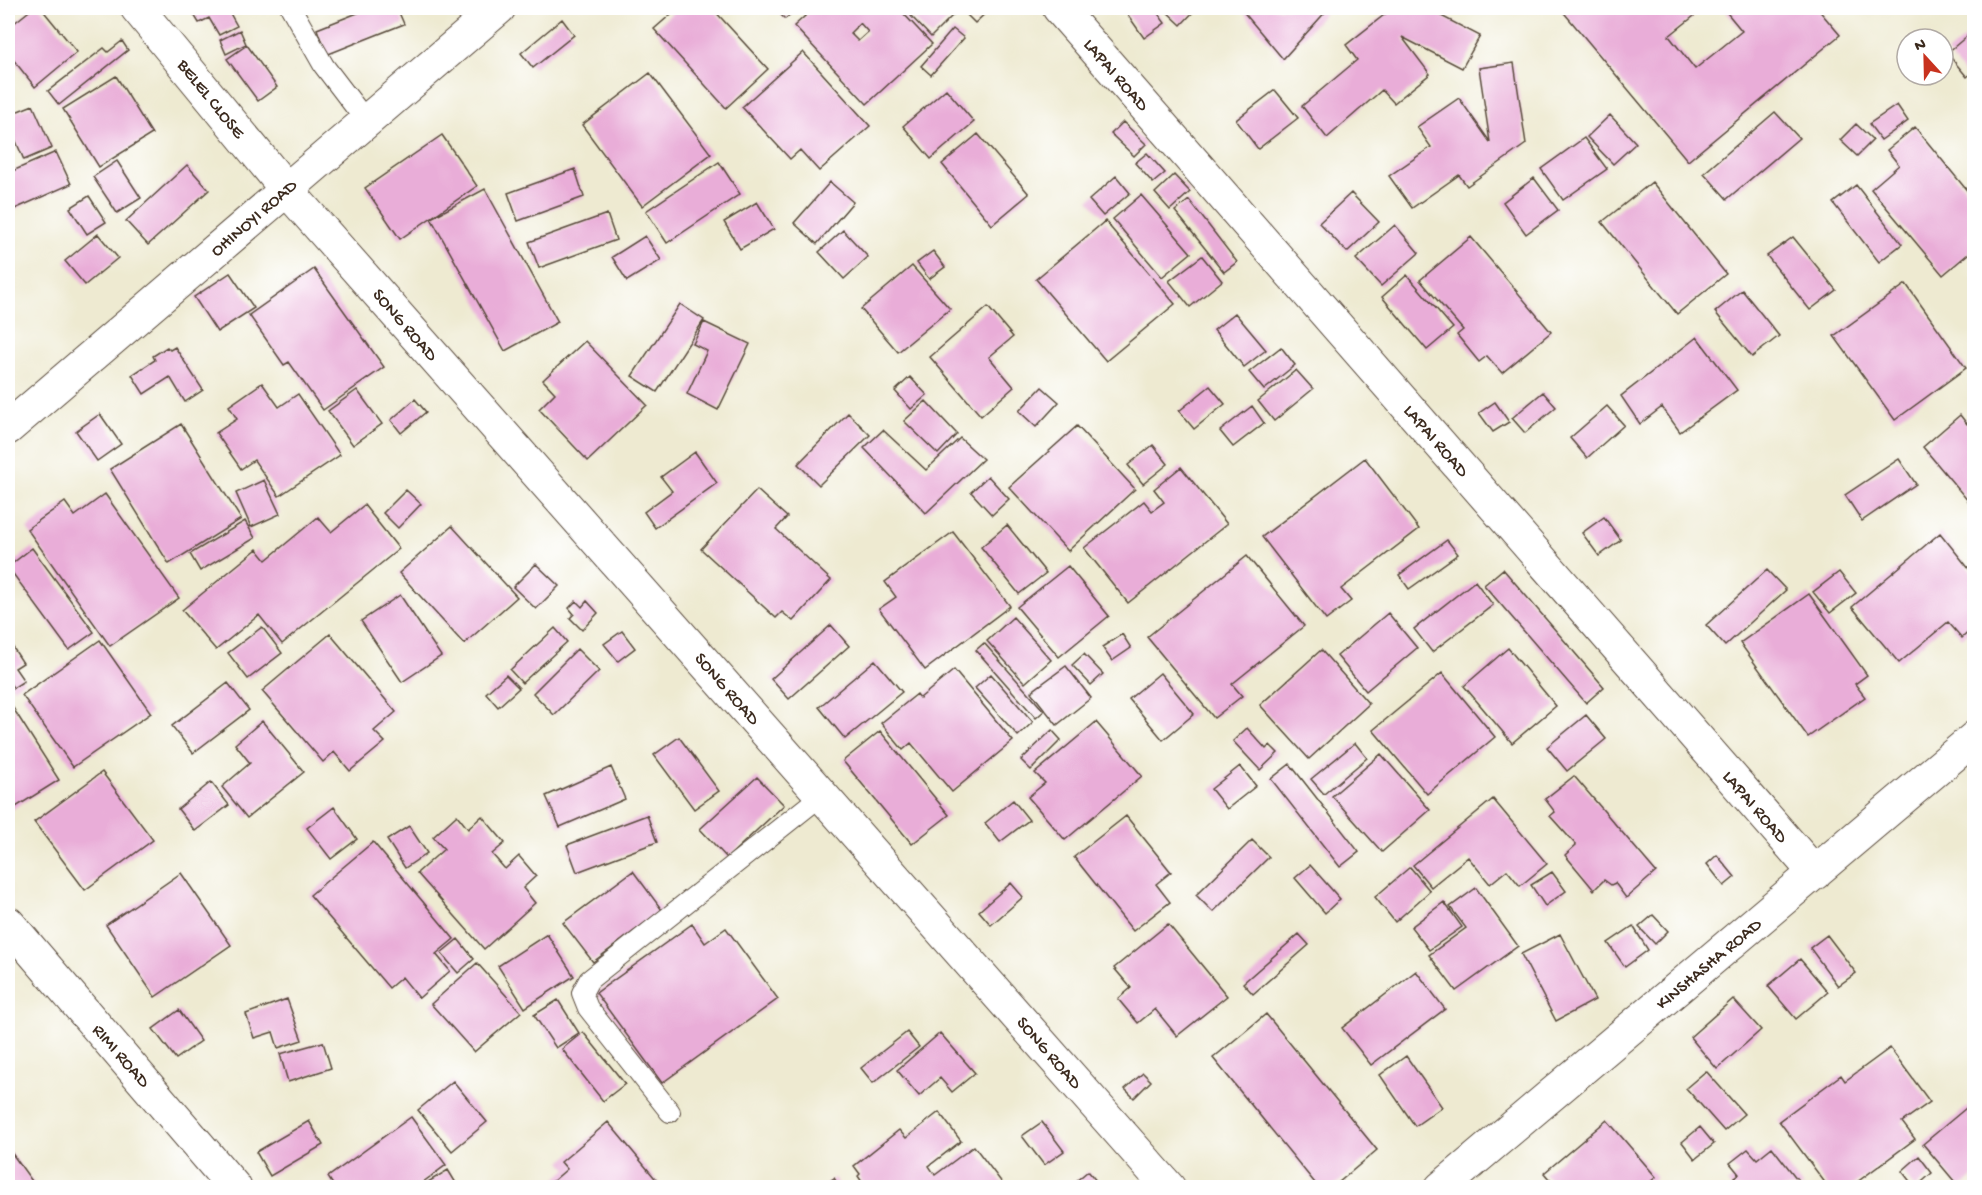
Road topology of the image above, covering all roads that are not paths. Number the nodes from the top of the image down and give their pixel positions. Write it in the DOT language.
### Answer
graph roads {
  1 [pos="137,8"];
  2 [pos="291,8"];
  3 [pos="500,8"];
  4 [pos="1059,8"];
  5 [pos="366,121"];
  6 [pos="286,189"];
  7 [pos="8,429"];
  8 [pos="1974,738"];
  9 [pos="822,795"];
  10 [pos="1815,873"];
  11 [pos="8,923"];
  12 [pos="670,1112"];
  13 [pos="235,1188"];
  14 [pos="1169,1188"];
  15 [pos="1441,1188"];
  1 -- 6 [label="street, BELEL CLOSE"];
  2 -- 5 [label="lane"];
  3 -- 5 [label="street, OHINOYI ROAD"];
  4 -- 10 [label="street, LAPAI ROAD"];
  5 -- 6 [label="street, OHINOYI ROAD"];
  6 -- 7 [label="street, OHINOYI ROAD"];
  6 -- 9 [label="street, SONG ROAD"];
  8 -- 10 [label="street, KINSHASHA ROAD"];
  9 -- 12 [label="lane"];
  9 -- 14 [label="street, SONG ROAD"];
  10 -- 15 [label="street, KINSHASHA ROAD"];
  11 -- 13 [label="street, RIMI ROAD"];
}
